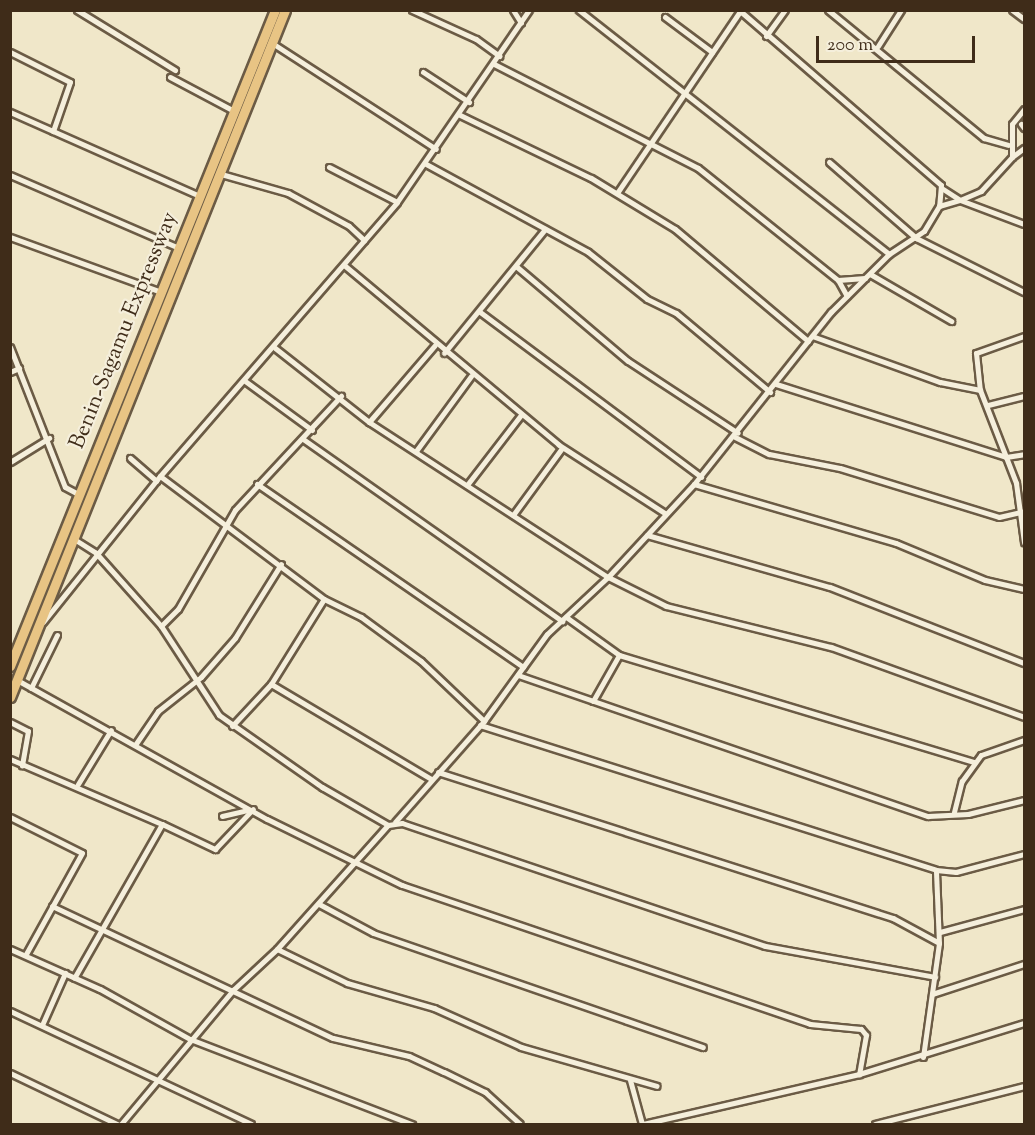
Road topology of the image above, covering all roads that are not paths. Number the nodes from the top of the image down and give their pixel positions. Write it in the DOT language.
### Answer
graph roads {
  1 [pos="77,10"];
  2 [pos="275,10"];
  3 [pos="285,10"];
  4 [pos="412,10"];
  5 [pos="513,10"];
  6 [pos="579,10"];
  7 [pos="785,10"];
  8 [pos="828,10"];
  9 [pos="901,10"];
  10 [pos="1012,10"];
  11 [pos="528,11"];
  12 [pos="740,11"];
  13 [pos="665,17"];
  14 [pos="1024,19"];
  15 [pos="521,23"];
  16 [pos="766,36"];
  17 [pos="272,43"];
  18 [pos="878,46"];
  19 [pos="10,52"];
  20 [pos="712,52"];
  21 [pos="499,56"];
  22 [pos="494,64"];
  23 [pos="175,70"];
  24 [pos="423,72"];
  25 [pos="170,76"];
  26 [pos="687,95"];
  27 [pos="469,102"];
  28 [pos="1024,109"];
  29 [pos="234,111"];
  30 [pos="10,112"];
  31 [pos="460,115"];
  32 [pos="53,130"];
  33 [pos="648,142"];
  34 [pos="1008,145"];
  35 [pos="1024,148"];
  36 [pos="436,149"];
  37 [pos="1012,157"];
  38 [pos="829,162"];
  39 [pos="426,164"];
  40 [pos="329,167"];
  41 [pos="221,174"];
  42 [pos="10,175"];
  43 [pos="943,189"];
  44 [pos="617,193"];
  45 [pos="200,196"];
  46 [pos="960,200"];
  47 [pos="397,202"];
  48 [pos="939,206"];
  49 [pos="1024,224"];
  50 [pos="545,229"];
  51 [pos="10,237"];
  52 [pos="916,238"];
  53 [pos="364,240"];
  54 [pos="180,248"];
  55 [pos="889,254"];
  56 [pos="344,265"];
  57 [pos="517,267"];
  58 [pos="868,276"];
  59 [pos="838,280"];
  60 [pos="1024,292"];
  61 [pos="162,293"];
  62 [pos="847,296"];
  63 [pos="480,312"];
  64 [pos="951,321"];
  65 [pos="1024,336"];
  66 [pos="810,338"];
  67 [pos="435,345"];
  68 [pos="10,347"];
  69 [pos="275,348"];
  70 [pos="444,353"];
  71 [pos="19,368"];
  72 [pos="10,372"];
  73 [pos="471,376"];
  74 [pos="245,381"];
  75 [pos="776,384"];
  76 [pos="980,390"];
  77 [pos="770,392"];
  78 [pos="340,396"];
  79 [pos="1024,396"];
  80 [pos="988,405"];
  81 [pos="521,415"];
  82 [pos="369,422"];
  83 [pos="312,430"];
  84 [pos="737,435"];
  85 [pos="49,438"];
  86 [pos="303,440"];
  87 [pos="562,448"];
  88 [pos="416,451"];
  89 [pos="1024,454"];
  90 [pos="1006,457"];
  91 [pos="130,458"];
  92 [pos="10,462"];
  93 [pos="700,477"];
  94 [pos="158,479"];
  95 [pos="257,484"];
  96 [pos="694,484"];
  97 [pos="467,485"];
  98 [pos="80,495"];
  99 [pos="1021,512"];
  100 [pos="666,514"];
  101 [pos="513,515"];
  102 [pos="226,521"];
  103 [pos="647,535"];
  104 [pos="74,539"];
  105 [pos="1024,542"];
  106 [pos="96,553"];
  107 [pos="281,564"];
  108 [pos="608,577"];
  109 [pos="1024,589"];
  110 [pos="324,598"];
  111 [pos="564,619"];
  112 [pos="161,626"];
  113 [pos="38,628"];
  114 [pos="57,635"];
  115 [pos="619,655"];
  116 [pos="1024,663"];
  117 [pos="10,666"];
  118 [pos="524,667"];
  119 [pos="518,675"];
  120 [pos="197,680"];
  121 [pos="17,681"];
  122 [pos="271,684"];
  123 [pos="31,688"];
  124 [pos="10,697"];
  125 [pos="593,701"];
  126 [pos="1024,717"];
  127 [pos="10,722"];
  128 [pos="482,723"];
  129 [pos="231,726"];
  130 [pos="111,730"];
  131 [pos="1024,740"];
  132 [pos="135,745"];
  133 [pos="10,759"];
  134 [pos="974,762"];
  135 [pos="22,765"];
  136 [pos="438,772"];
  137 [pos="431,779"];
  138 [pos="78,784"];
  139 [pos="1024,800"];
  140 [pos="253,809"];
  141 [pos="954,812"];
  142 [pos="222,816"];
  143 [pos="10,817"];
  144 [pos="395,822"];
  145 [pos="162,824"];
  146 [pos="388,825"];
  147 [pos="1024,854"];
  148 [pos="355,858"];
  149 [pos="936,870"];
  150 [pos="319,904"];
  151 [pos="52,906"];
  152 [pos="1024,909"];
  153 [pos="102,928"];
  154 [pos="940,932"];
  155 [pos="939,943"];
  156 [pos="10,949"];
  157 [pos="277,949"];
  158 [pos="26,954"];
  159 [pos="1024,964"];
  160 [pos="65,973"];
  161 [pos="935,977"];
  162 [pos="74,978"];
  163 [pos="233,990"];
  164 [pos="932,994"];
  165 [pos="10,1011"];
  166 [pos="1024,1023"];
  167 [pos="42,1025"];
  168 [pos="190,1039"];
  169 [pos="703,1047"];
  170 [pos="924,1057"];
  171 [pos="10,1073"];
  172 [pos="859,1074"];
  173 [pos="630,1079"];
  174 [pos="158,1082"];
  175 [pos="657,1086"];
  176 [pos="1024,1086"];
  177 [pos="119,1125"];
  178 [pos="251,1125"];
  179 [pos="412,1125"];
  180 [pos="520,1125"];
  181 [pos="642,1125"];
  182 [pos="875,1125"];
  1 -- 23 [label="street"];
  2 -- 29 [label="highway, Benin-Sagamu Expressway"];
  3 -- 17 [label="highway"];
  4 -- 21 [label="street"];
  5 -- 15 [label="street"];
  6 -- 26 [label="street"];
  7 -- 16 [label="street"];
  8 -- 18 [label="street"];
  9 -- 18 [label="street"];
  10 -- 14 [label="street"];
  11 -- 15 [label="street"];
  12 -- 16 [label="street"];
  12 -- 20 [label="street"];
  13 -- 20 [label="street"];
  15 -- 21 [label="street"];
  16 -- 43 [label="street"];
  17 -- 36 [label="street"];
  17 -- 41 [label="highway"];
  18 -- 34 [label="street"];
  19 -- 32 [label="street"];
  20 -- 26 [label="street"];
  21 -- 22 [label="street"];
  22 -- 27 [label="street"];
  22 -- 33 [label="street"];
  24 -- 27 [label="street"];
  25 -- 29 [label="street"];
  26 -- 33 [label="street"];
  26 -- 55 [label="street"];
  27 -- 31 [label="street"];
  28 -- 34 [label="street"];
  29 -- 45 [label="highway, Benin-Sagamu Expressway"];
  30 -- 32 [label="street"];
  31 -- 36 [label="street"];
  31 -- 44 [label="street"];
  32 -- 45 [label="street"];
  33 -- 44 [label="street"];
  33 -- 59 [label="street"];
  34 -- 37 [label="street"];
  35 -- 37 [label="street"];
  36 -- 39 [label="street"];
  37 -- 46 [label="street"];
  38 -- 52 [label="street"];
  39 -- 47 [label="street"];
  39 -- 50 [label="street"];
  40 -- 47 [label="street"];
  41 -- 53 [label="street"];
  41 -- 104 [label="highway"];
  42 -- 54 [label="street"];
  43 -- 46 [label="street"];
  43 -- 48 [label="street"];
  44 -- 66 [label="street"];
  45 -- 54 [label="highway, Benin-Sagamu Expressway"];
  46 -- 48 [label="street"];
  46 -- 49 [label="street"];
  47 -- 53 [label="street"];
  48 -- 52 [label="street"];
  50 -- 57 [label="street"];
  50 -- 77 [label="street"];
  51 -- 61 [label="street"];
  52 -- 55 [label="street"];
  52 -- 60 [label="street"];
  53 -- 56 [label="street"];
  54 -- 61 [label="highway, Benin-Sagamu Expressway"];
  55 -- 58 [label="street"];
  56 -- 67 [label="street"];
  56 -- 69 [label="street"];
  57 -- 63 [label="street"];
  57 -- 84 [label="street"];
  58 -- 59 [label="street"];
  58 -- 62 [label="street"];
  58 -- 64 [label="street"];
  59 -- 62 [label="street"];
  61 -- 98 [label="highway, Benin-Sagamu Expressway"];
  62 -- 66 [label="street"];
  63 -- 70 [label="street"];
  63 -- 93 [label="street"];
  65 -- 76 [label="street"];
  66 -- 75 [label="street"];
  66 -- 76 [label="street"];
  67 -- 70 [label="street"];
  67 -- 82 [label="street"];
  68 -- 71 [label="street"];
  69 -- 74 [label="street"];
  69 -- 78 [label="street"];
  70 -- 73 [label="street"];
  71 -- 72 [label="street"];
  71 -- 85 [label="street"];
  73 -- 81 [label="street"];
  73 -- 88 [label="street"];
  74 -- 83 [label="street"];
  74 -- 94 [label="street"];
  75 -- 77 [label="street"];
  75 -- 90 [label="street"];
  76 -- 80 [label="street"];
  77 -- 84 [label="street"];
  78 -- 82 [label="street"];
  78 -- 83 [label="street"];
  79 -- 80 [label="street"];
  80 -- 90 [label="street"];
  81 -- 87 [label="street"];
  81 -- 97 [label="street"];
  82 -- 88 [label="street"];
  83 -- 86 [label="street"];
  84 -- 93 [label="street"];
  84 -- 99 [label="street"];
  85 -- 92 [label="street"];
  85 -- 98 [label="street"];
  86 -- 95 [label="street"];
  86 -- 111 [label="street"];
  87 -- 100 [label="street"];
  87 -- 101 [label="street"];
  88 -- 97 [label="street"];
  89 -- 90 [label="street"];
  90 -- 99 [label="street"];
  91 -- 94 [label="street"];
  93 -- 96 [label="street"];
  94 -- 102 [label="street"];
  94 -- 106 [label="street"];
  95 -- 102 [label="street"];
  95 -- 118 [label="street"];
  96 -- 100 [label="street"];
  96 -- 109 [label="street"];
  97 -- 101 [label="street"];
  98 -- 117 [label="highway, Benin-Sagamu Expressway"];
  99 -- 105 [label="street"];
  100 -- 103 [label="street"];
  101 -- 108 [label="street"];
  102 -- 107 [label="street"];
  102 -- 112 [label="street"];
  103 -- 108 [label="street"];
  103 -- 116 [label="street"];
  104 -- 106 [label="street"];
  104 -- 113 [label="highway"];
  106 -- 112 [label="street"];
  106 -- 113 [label="street"];
  107 -- 110 [label="street"];
  107 -- 120 [label="street"];
  108 -- 111 [label="street"];
  108 -- 126 [label="street"];
  110 -- 122 [label="street"];
  110 -- 128 [label="street"];
  111 -- 115 [label="street"];
  111 -- 118 [label="street"];
  112 -- 120 [label="street"];
  113 -- 121 [label="highway"];
  114 -- 123 [label="street"];
  115 -- 125 [label="street"];
  115 -- 134 [label="street"];
  118 -- 119 [label="street"];
  119 -- 125 [label="street"];
  119 -- 128 [label="street"];
  120 -- 129 [label="street"];
  120 -- 132 [label="street"];
  121 -- 123 [label="street"];
  121 -- 124 [label="highway"];
  122 -- 129 [label="street"];
  122 -- 137 [label="street"];
  123 -- 130 [label="street"];
  125 -- 141 [label="street"];
  127 -- 135 [label="street"];
  128 -- 136 [label="street"];
  128 -- 149 [label="street"];
  129 -- 146 [label="street"];
  130 -- 132 [label="street"];
  130 -- 138 [label="street"];
  131 -- 134 [label="street"];
  132 -- 140 [label="street"];
  133 -- 135 [label="street"];
  134 -- 141 [label="street"];
  135 -- 138 [label="street"];
  136 -- 137 [label="street"];
  136 -- 155 [label="street"];
  137 -- 144 [label="street"];
  138 -- 145 [label="street"];
  139 -- 141 [label="street"];
  140 -- 142 [label="street"];
  140 -- 145 [label="street"];
  140 -- 148 [label="street"];
  143 -- 151 [label="street"];
  144 -- 146 [label="street"];
  144 -- 161 [label="street"];
  145 -- 153 [label="street"];
  146 -- 148 [label="street"];
  147 -- 149 [label="street"];
  148 -- 150 [label="street"];
  148 -- 172 [label="street"];
  149 -- 154 [label="street"];
  150 -- 157 [label="street"];
  150 -- 169 [label="street"];
  151 -- 153 [label="street"];
  151 -- 158 [label="street"];
  152 -- 154 [label="street"];
  153 -- 162 [label="street"];
  153 -- 163 [label="street"];
  154 -- 155 [label="street"];
  155 -- 161 [label="street"];
  156 -- 158 [label="street"];
  157 -- 163 [label="street"];
  157 -- 173 [label="street"];
  158 -- 160 [label="street"];
  159 -- 164 [label="street"];
  160 -- 162 [label="street"];
  160 -- 167 [label="street"];
  161 -- 164 [label="street"];
  162 -- 168 [label="street"];
  163 -- 168 [label="street"];
  163 -- 180 [label="street"];
  164 -- 170 [label="street"];
  165 -- 167 [label="street"];
  166 -- 170 [label="street"];
  167 -- 174 [label="street"];
  168 -- 174 [label="street"];
  168 -- 179 [label="street"];
  170 -- 172 [label="street"];
  171 -- 177 [label="street"];
  172 -- 181 [label="street"];
  173 -- 175 [label="street"];
  173 -- 181 [label="street"];
  174 -- 177 [label="street"];
  174 -- 178 [label="street"];
  176 -- 182 [label="street"];
}
